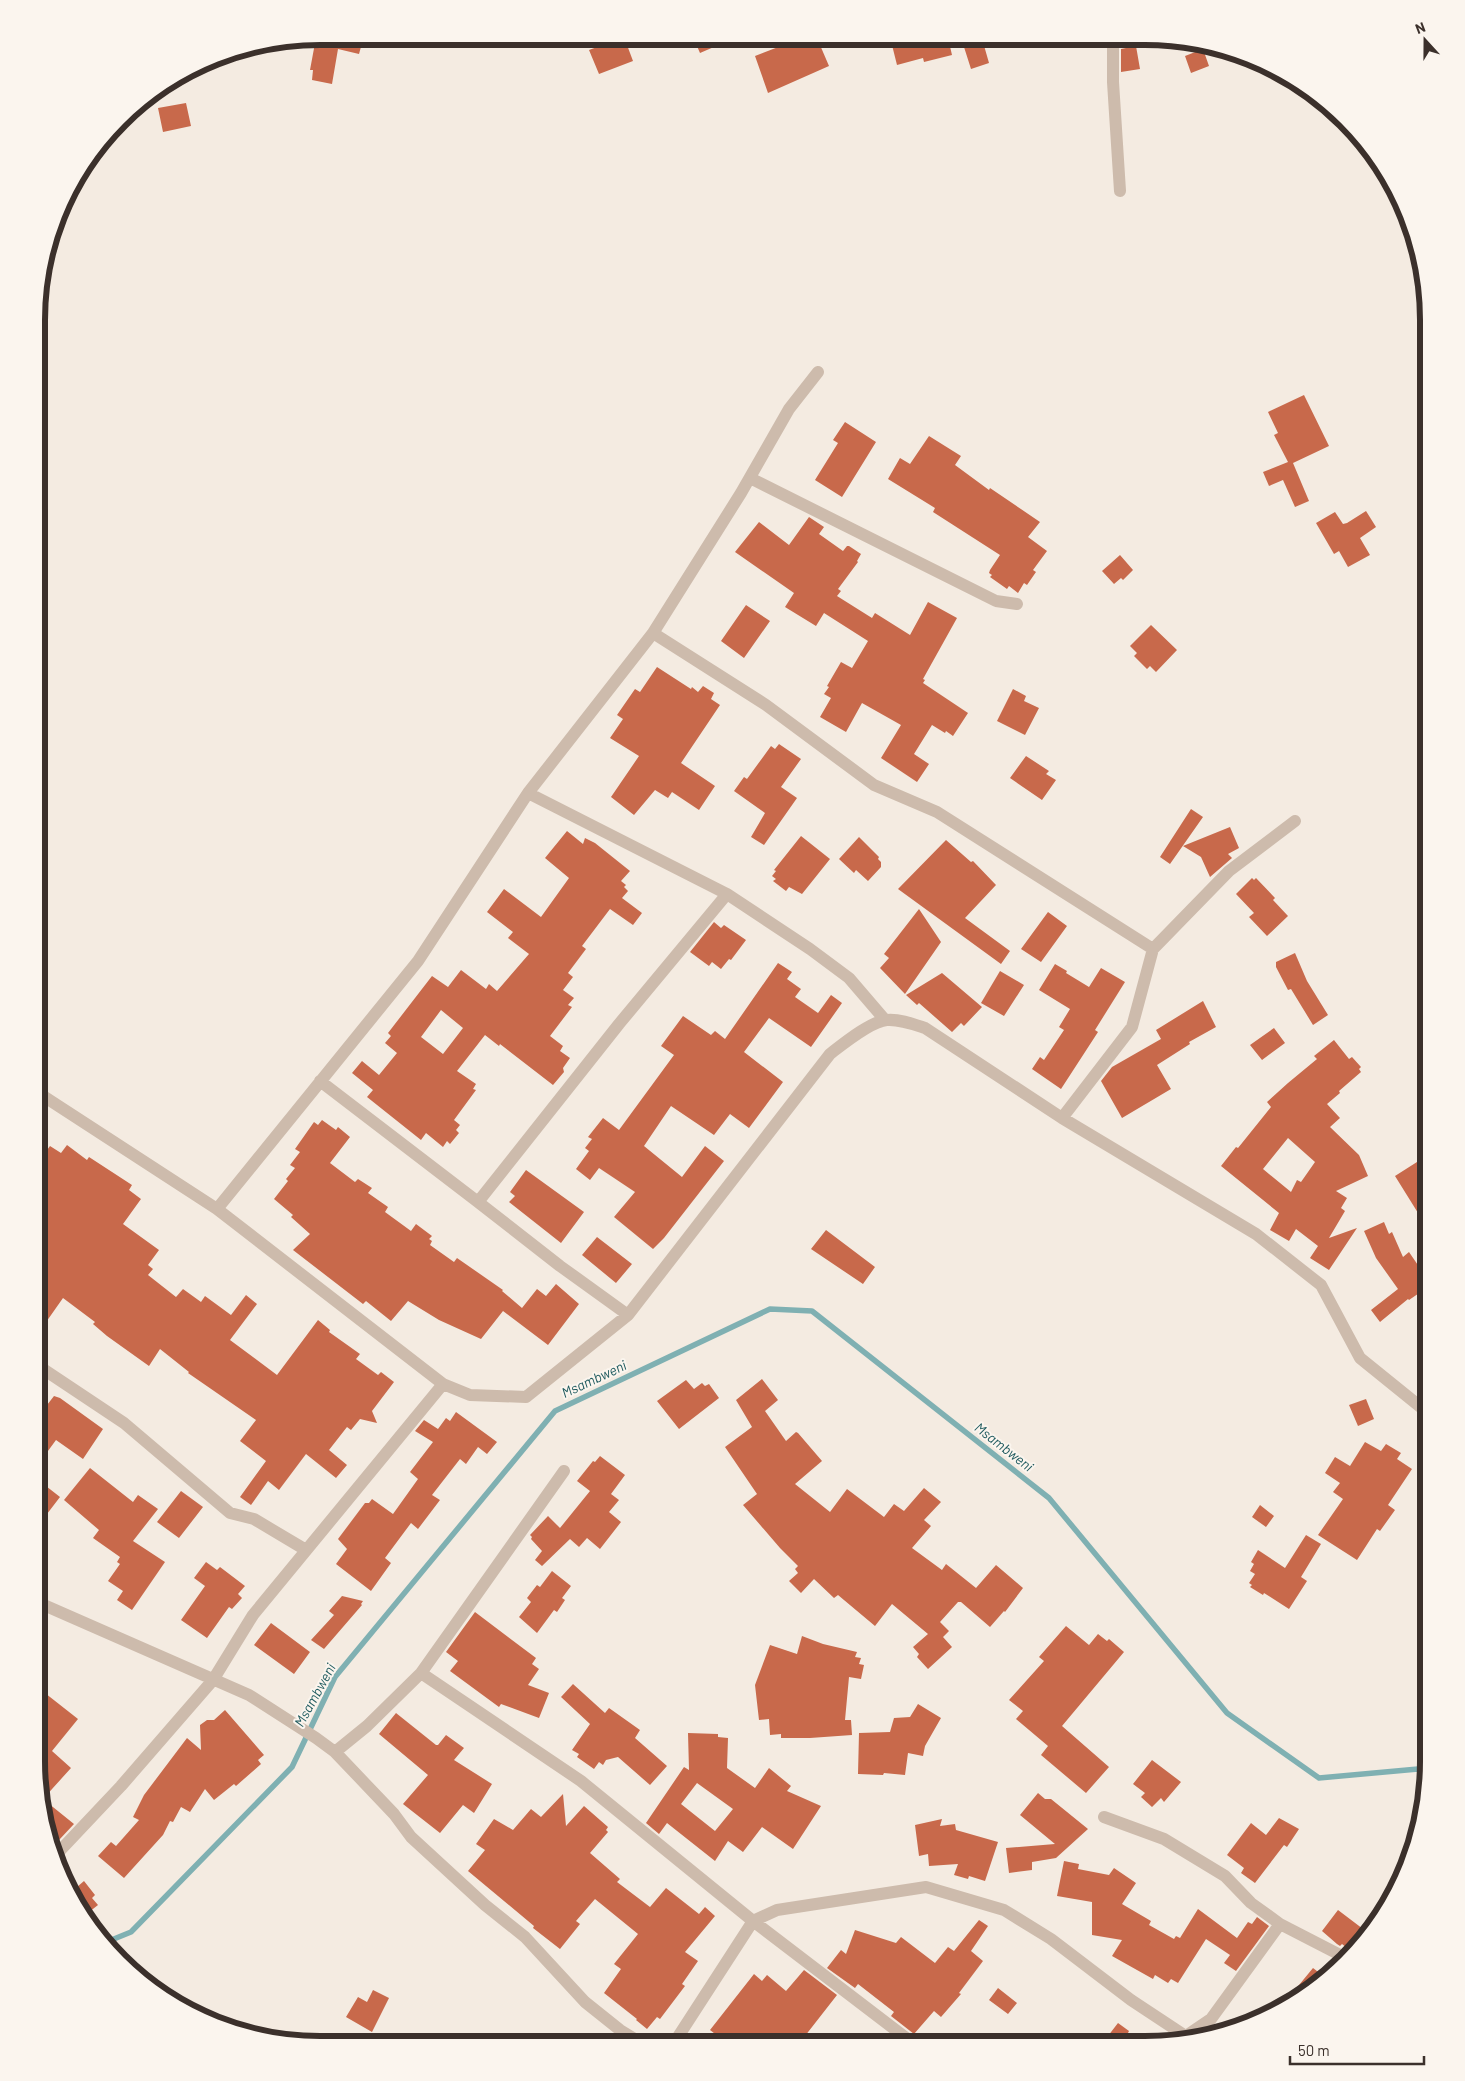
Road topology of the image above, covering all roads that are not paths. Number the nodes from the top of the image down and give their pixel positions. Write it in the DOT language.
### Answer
graph roads {
  1 [pos="1113,45"];
  2 [pos="1120,191"];
  3 [pos="818,372"];
  4 [pos="750,478"];
  5 [pos="1017,604"];
  6 [pos="653,632"];
  7 [pos="528,793"];
  8 [pos="1295,821"];
  9 [pos="726,894"];
  10 [pos="1154,950"];
  11 [pos="885,1020"];
  12 [pos="320,1082"];
  13 [pos="45,1097"];
  14 [pos="1062,1118"];
  15 [pos="478,1202"];
  16 [pos="217,1209"];
  17 [pos="628,1315"];
  18 [pos="45,1370"];
  19 [pos="443,1384"];
  20 [pos="1420,1407"];
  21 [pos="564,1471"];
  22 [pos="306,1550"];
  23 [pos="45,1610"];
  24 [pos="421,1673"];
  25 [pos="213,1680"];
  26 [pos="335,1752"];
  27 [pos="1104,1817"];
  28 [pos="60,1850"];
  29 [pos="753,1921"];
  30 [pos="1280,1924"];
  31 [pos="1339,1955"];
  32 [pos="1195,2032"];
  33 [pos="1183,2034"];
  34 [pos="630,2036"];
  35 [pos="679,2036"];
  36 [pos="904,2036"];
  1 -- 2 [label="street"];
  3 -- 4 [label="street"];
  4 -- 5 [label="street"];
  4 -- 6 [label="street"];
  6 -- 7 [label="street"];
  6 -- 10 [label="street"];
  7 -- 9 [label="street"];
  7 -- 12 [label="street"];
  8 -- 10 [label="street"];
  9 -- 11 [label="street"];
  9 -- 15 [label="street"];
  10 -- 14 [label="street"];
  11 -- 14 [label="street"];
  11 -- 17 [label="street"];
  12 -- 15 [label="street"];
  12 -- 16 [label="street"];
  13 -- 16 [label="street"];
  14 -- 20 [label="street"];
  15 -- 17 [label="street"];
  16 -- 19 [label="street"];
  17 -- 19 [label="street"];
  18 -- 22 [label="street"];
  19 -- 22 [label="street"];
  21 -- 24 [label="street"];
  22 -- 25 [label="street"];
  23 -- 25 [label="street"];
  24 -- 26 [label="street"];
  24 -- 29 [label="street"];
  25 -- 26 [label="street"];
  25 -- 28 [label="street"];
  26 -- 34 [label="street"];
  27 -- 30 [label="street"];
  29 -- 33 [label="street"];
  29 -- 35 [label="street"];
  29 -- 36 [label="street"];
  30 -- 31 [label="street"];
  30 -- 32 [label="street"];
}
